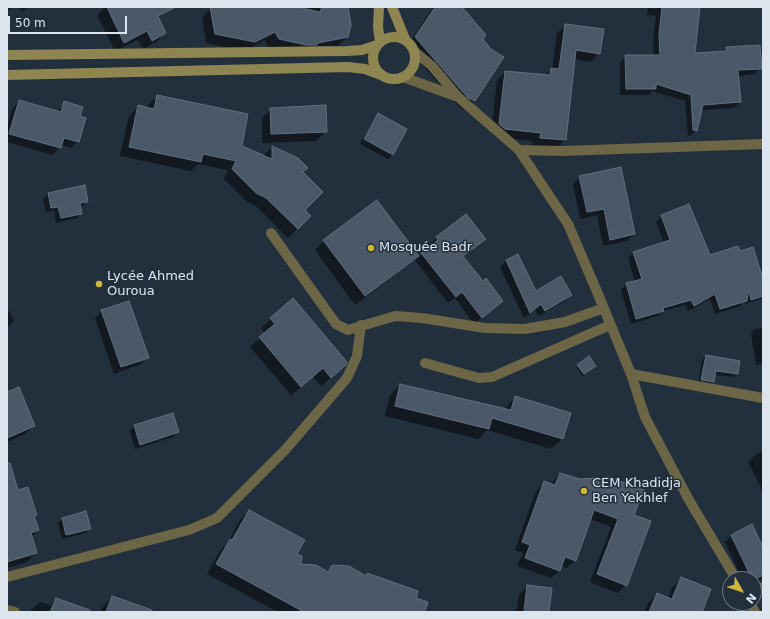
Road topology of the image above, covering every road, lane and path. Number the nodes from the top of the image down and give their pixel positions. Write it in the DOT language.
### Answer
graph roads {
  1 [pos="379,7"];
  2 [pos="392,7"];
  3 [pos="405,39"];
  4 [pos="378,43"];
  5 [pos="414,51"];
  6 [pos="7,55"];
  7 [pos="7,75"];
  8 [pos="381,75"];
  9 [pos="403,77"];
  10 [pos="458,96"];
  11 [pos="763,144"];
  12 [pos="519,150"];
  13 [pos="271,233"];
  14 [pos="604,308"];
  15 [pos="361,325"];
  16 [pos="610,325"];
  17 [pos="425,363"];
  18 [pos="631,374"];
  19 [pos="763,398"];
  20 [pos="731,571"];
  21 [pos="7,577"];
  22 [pos="7,610"];
  23 [pos="16,612"];
  1 -- 4 [label="street"];
  2 -- 3 [label="street"];
  3 -- 4 [label="street"];
  3 -- 5 [label="street"];
  4 -- 6 [label="street"];
  4 -- 8 [label="street"];
  5 -- 9 [label="street"];
  5 -- 10 [label="street"];
  7 -- 8 [label="street"];
  8 -- 9 [label="street"];
  9 -- 10 [label="street"];
  10 -- 12 [label="street"];
  11 -- 12 [label="street"];
  12 -- 14 [label="street"];
  13 -- 15 [label="street"];
  14 -- 15 [label="street"];
  14 -- 16 [label="street"];
  15 -- 21 [label="street"];
  16 -- 17 [label="street"];
  16 -- 18 [label="street"];
  18 -- 19 [label="street"];
  18 -- 20 [label="street"];
  22 -- 23 [label="street"];
}
